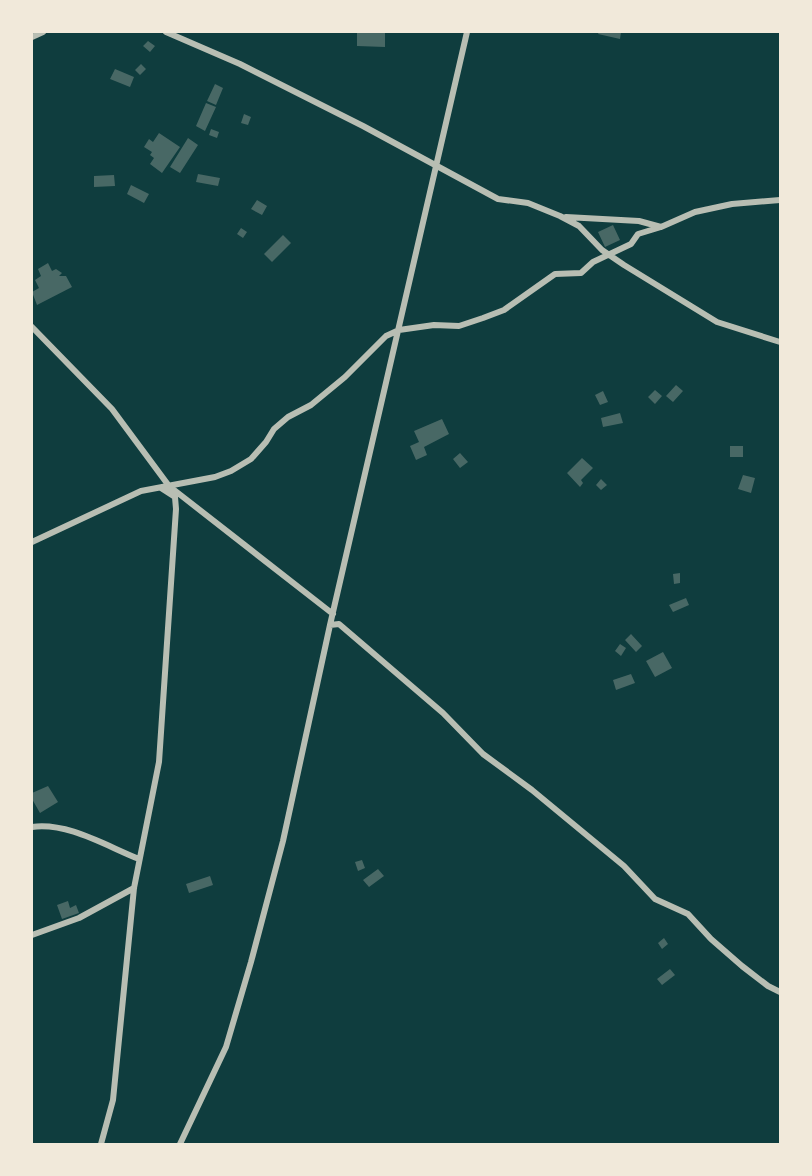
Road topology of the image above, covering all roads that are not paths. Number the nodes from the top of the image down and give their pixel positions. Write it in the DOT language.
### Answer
graph roads {
  1 [pos="43,32"];
  2 [pos="166,32"];
  3 [pos="467,32"];
  4 [pos="32,37"];
  5 [pos="436,167"];
  6 [pos="780,200"];
  7 [pos="560,216"];
  8 [pos="661,227"];
  9 [pos="609,255"];
  10 [pos="32,327"];
  11 [pos="399,330"];
  12 [pos="780,342"];
  13 [pos="169,486"];
  14 [pos="160,487"];
  15 [pos="32,542"];
  16 [pos="333,614"];
  17 [pos="330,625"];
  18 [pos="32,827"];
  19 [pos="139,859"];
  20 [pos="134,888"];
  21 [pos="32,935"];
  22 [pos="780,992"];
  23 [pos="101,1144"];
  24 [pos="180,1144"];
  1 -- 4 [label="street"];
  2 -- 5 [label="street"];
  3 -- 5 [label="street"];
  5 -- 7 [label="street"];
  5 -- 11 [label="street"];
  6 -- 8 [label="street"];
  7 -- 8 [label="street"];
  7 -- 9 [label="street"];
  8 -- 9 [label="street"];
  9 -- 11 [label="street"];
  9 -- 12 [label="street"];
  10 -- 13 [label="street"];
  11 -- 13 [label="street"];
  11 -- 16 [label="street"];
  13 -- 14 [label="street"];
  13 -- 16 [label="street"];
  14 -- 15 [label="street"];
  14 -- 19 [label="street"];
  16 -- 17 [label="street"];
  17 -- 22 [label="street"];
  17 -- 24 [label="street"];
  18 -- 19 [label="street"];
  19 -- 20 [label="street"];
  20 -- 21 [label="street"];
  20 -- 23 [label="street"];
}
